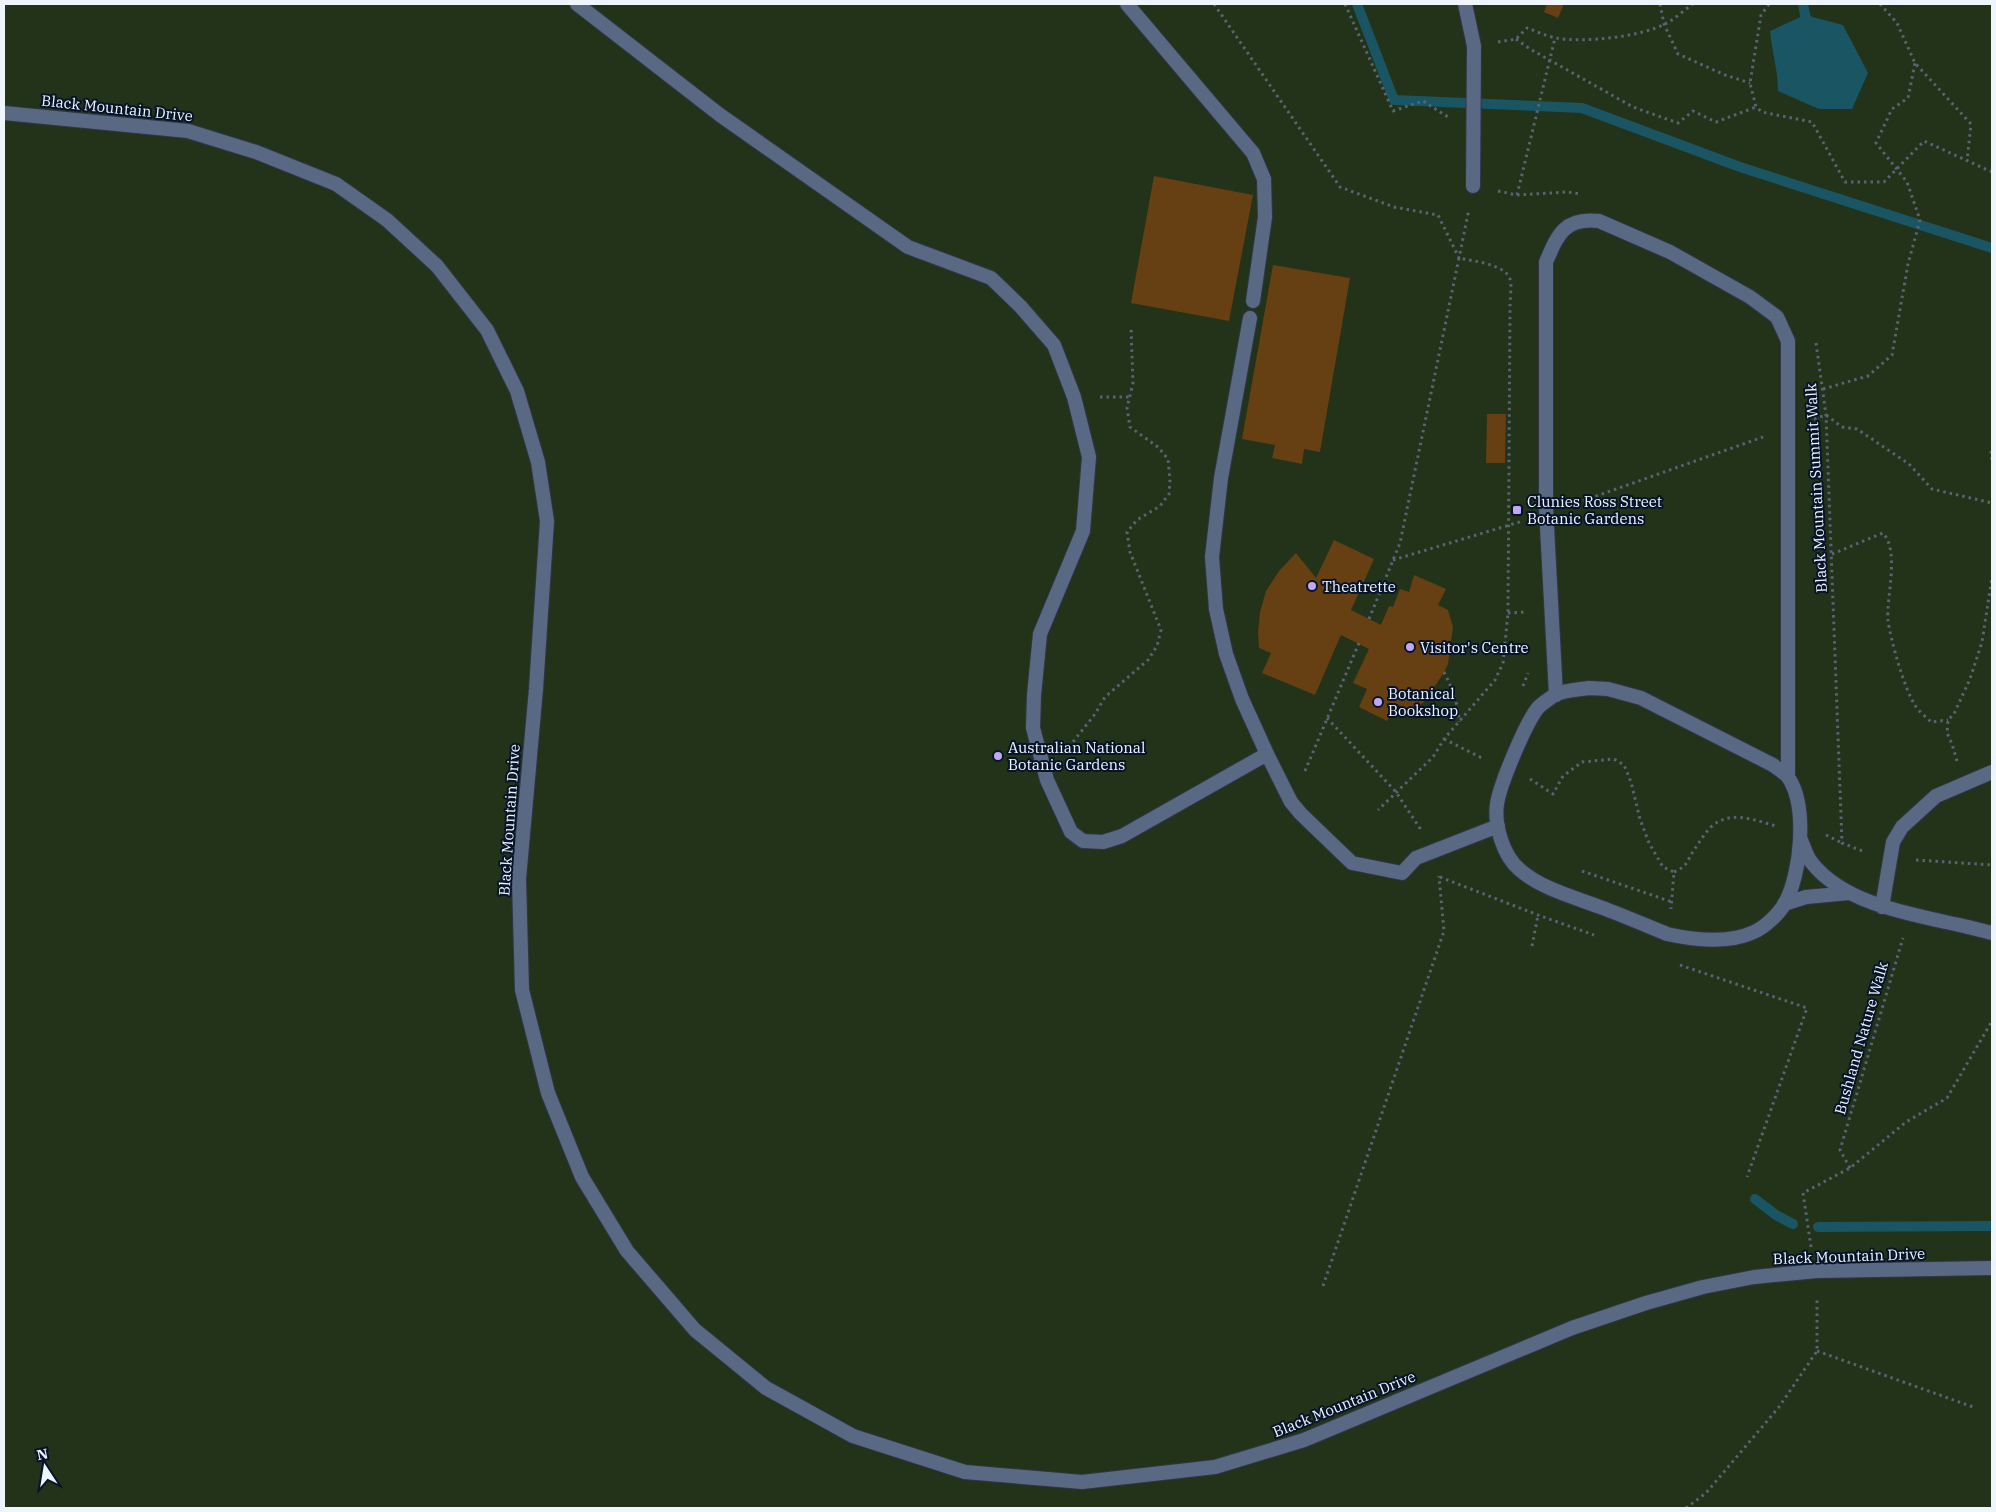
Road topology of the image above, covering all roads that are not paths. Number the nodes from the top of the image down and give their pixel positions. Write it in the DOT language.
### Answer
graph roads {
  1 [pos="577,4"];
  2 [pos="1127,4"];
  3 [pos="1465,4"];
  4 [pos="4,113"];
  5 [pos="1473,186"];
  6 [pos="1253,301"];
  7 [pos="1250,318"];
  8 [pos="1556,695"];
  9 [pos="1267,754"];
  10 [pos="1992,772"];
  11 [pos="1788,776"];
  12 [pos="1498,826"];
  13 [pos="1800,835"];
  14 [pos="1849,893"];
  15 [pos="1784,904"];
  16 [pos="1882,907"];
  17 [pos="1992,933"];
  18 [pos="1992,1268"];
  1 -- 9 [label="street"];
  2 -- 6 [label="street"];
  3 -- 5 [label="street"];
  4 -- 18 [label="street, Black Mountain Drive"];
  7 -- 9 [label="street"];
  8 -- 11 [label="street"];
  8 -- 11 [label="street"];
  8 -- 12 [label="street"];
  9 -- 12 [label="street"];
  10 -- 16 [label="street"];
  11 -- 13 [label="street"];
  12 -- 15 [label="street"];
  13 -- 14 [label="street"];
  13 -- 15 [label="street"];
  14 -- 15 [label="street"];
  14 -- 16 [label="street"];
  16 -- 17 [label="street"];
}
